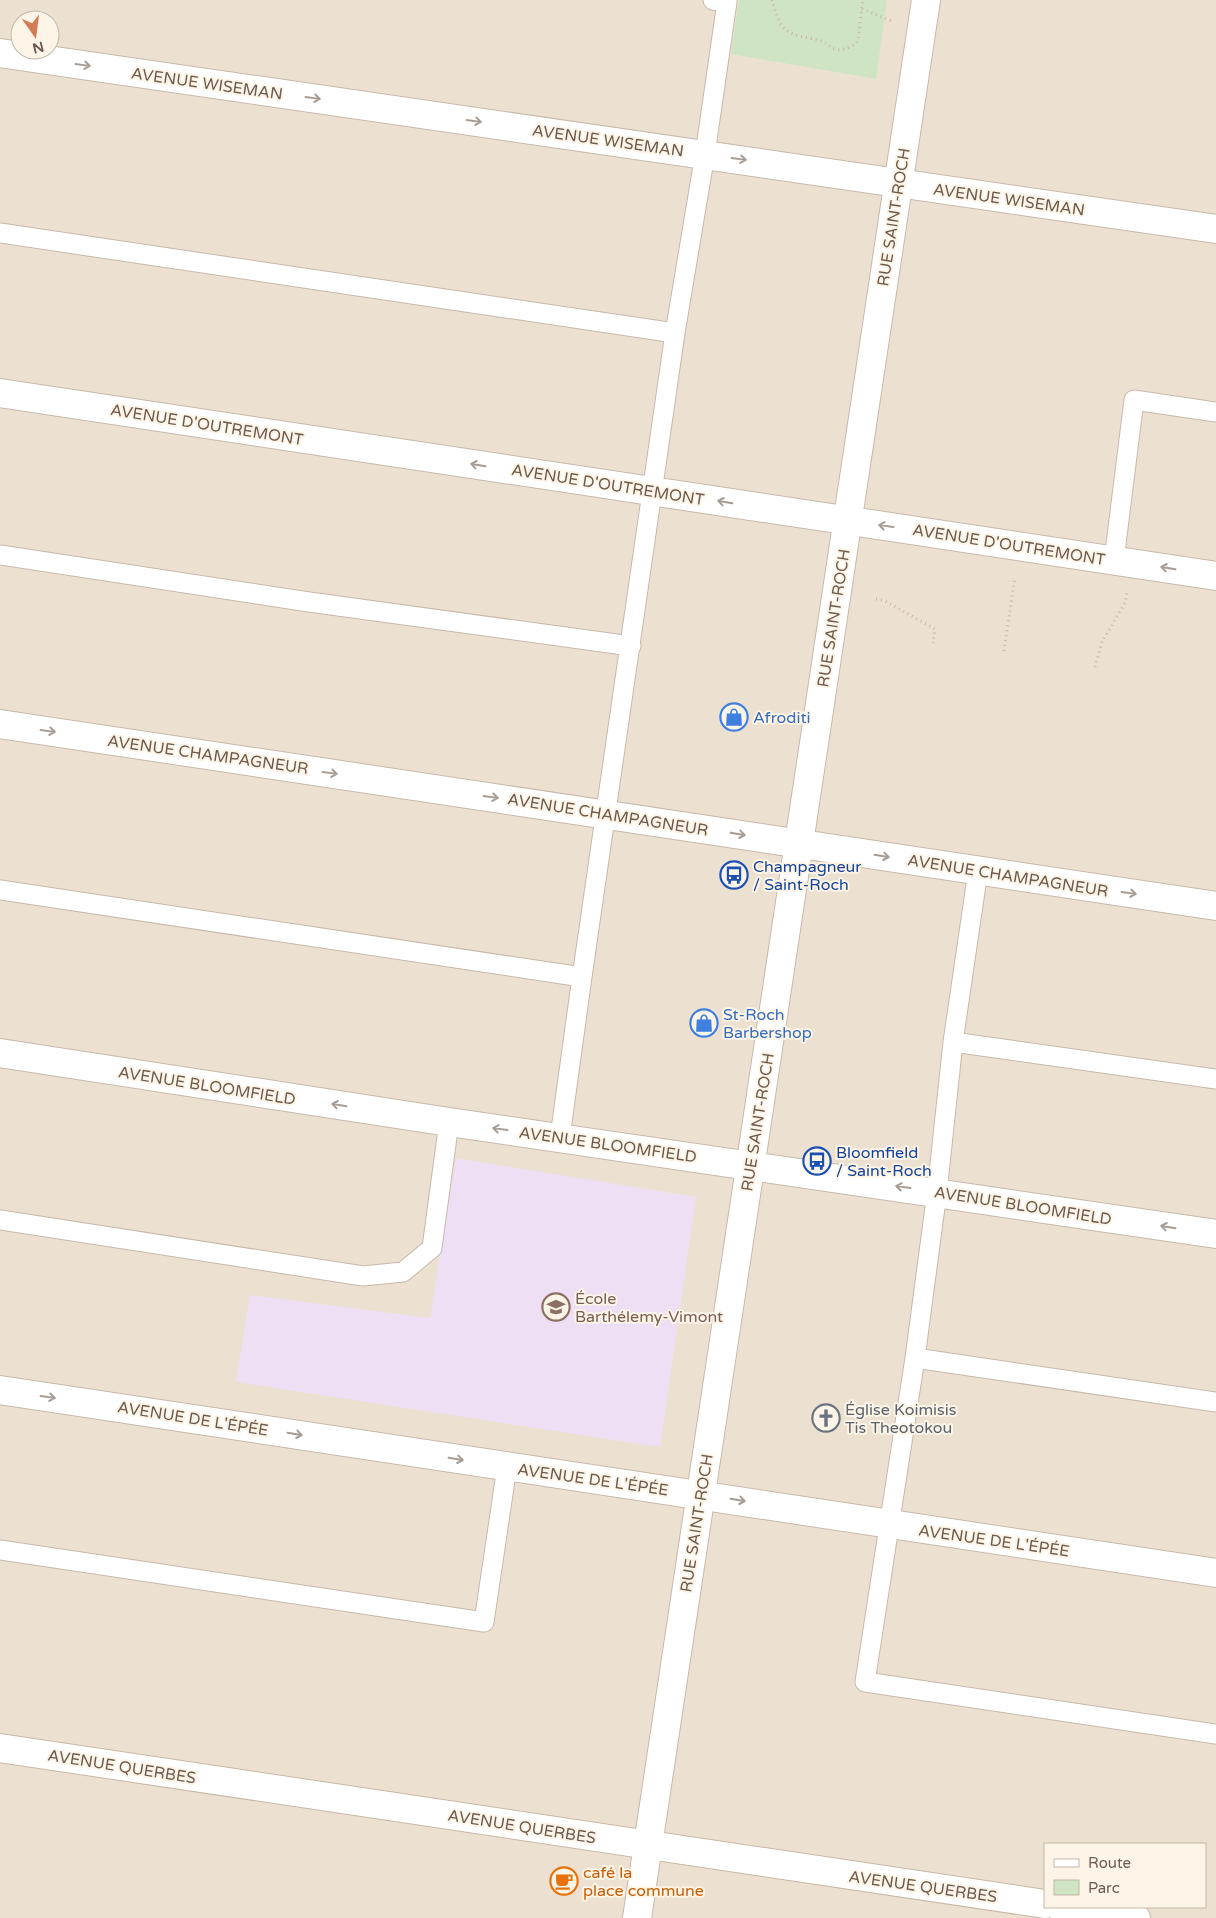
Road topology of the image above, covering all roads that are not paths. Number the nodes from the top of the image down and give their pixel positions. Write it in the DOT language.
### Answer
graph roads {
  1 [pos="926,0"];
  2 [pos="722,1"];
  3 [pos="0,53"];
  4 [pos="706,154"];
  5 [pos="898,183"];
  6 [pos="1216,228"];
  7 [pos="0,233"];
  8 [pos="675,333"];
  9 [pos="0,393"];
  10 [pos="1216,412"];
  11 [pos="653,491"];
  12 [pos="848,520"];
  13 [pos="0,555"];
  14 [pos="1123,562"];
  15 [pos="1216,576"];
  16 [pos="631,646"];
  17 [pos="0,724"];
  18 [pos="607,814"];
  19 [pos="799,843"];
  20 [pos="978,871"];
  21 [pos="0,890"];
  22 [pos="1216,906"];
  23 [pos="582,977"];
  24 [pos="953,1042"];
  25 [pos="0,1053"];
  26 [pos="1216,1079"];
  27 [pos="449,1122"];
  28 [pos="560,1137"];
  29 [pos="750,1165"];
  30 [pos="937,1192"];
  31 [pos="0,1220"];
  32 [pos="1216,1234"];
  33 [pos="915,1358"];
  34 [pos="0,1390"];
  35 [pos="1216,1402"];
  36 [pos="507,1467"];
  37 [pos="700,1494"];
  38 [pos="888,1524"];
  39 [pos="0,1550"];
  40 [pos="1216,1573"];
  41 [pos="1216,1734"];
  42 [pos="0,1748"];
  43 [pos="648,1845"];
  44 [pos="1044,1904"];
  45 [pos="1067,1908"];
  46 [pos="637,1918"];
  47 [pos="1136,1918"];
  1 -- 5 [label="street, RUE SAINT-ROCH"];
  2 -- 4 [label="lane"];
  3 -- 4 [label="street, AVENUE WISEMAN, one-way"];
  4 -- 5 [label="street, AVENUE WISEMAN, one-way"];
  4 -- 8 [label="lane"];
  5 -- 6 [label="street, AVENUE WISEMAN"];
  5 -- 12 [label="street, RUE SAINT-ROCH"];
  7 -- 8 [label="lane"];
  8 -- 11 [label="lane"];
  11 -- 9 [label="street, AVENUE D'OUTREMONT, one-way"];
  10 -- 14 [label="lane"];
  12 -- 11 [label="street, AVENUE D'OUTREMONT, one-way"];
  11 -- 16 [label="lane"];
  14 -- 12 [label="street, AVENUE D'OUTREMONT, one-way"];
  12 -- 19 [label="street, RUE SAINT-ROCH"];
  13 -- 16 [label="lane"];
  15 -- 14 [label="street, AVENUE D'OUTREMONT, one-way"];
  16 -- 18 [label="lane"];
  17 -- 18 [label="street, AVENUE CHAMPAGNEUR, one-way"];
  18 -- 19 [label="street, AVENUE CHAMPAGNEUR, one-way"];
  18 -- 23 [label="lane"];
  19 -- 20 [label="street, AVENUE CHAMPAGNEUR, one-way"];
  19 -- 29 [label="street, RUE SAINT-ROCH"];
  20 -- 22 [label="street, AVENUE CHAMPAGNEUR, one-way"];
  20 -- 24 [label="lane"];
  21 -- 23 [label="lane"];
  23 -- 28 [label="lane"];
  24 -- 26 [label="lane"];
  24 -- 30 [label="lane"];
  27 -- 25 [label="street, AVENUE BLOOMFIELD, one-way"];
  28 -- 27 [label="street, AVENUE BLOOMFIELD, one-way"];
  27 -- 31 [label="lane"];
  28 -- 29 [label="street, AVENUE BLOOMFIELD"];
  30 -- 29 [label="street, AVENUE BLOOMFIELD, one-way"];
  29 -- 37 [label="street, RUE SAINT-ROCH"];
  32 -- 30 [label="street, AVENUE BLOOMFIELD, one-way"];
  30 -- 33 [label="lane"];
  33 -- 35 [label="lane"];
  33 -- 38 [label="lane"];
  34 -- 36 [label="street, AVENUE DE L'ÉPÉE, one-way"];
  36 -- 37 [label="street, AVENUE DE L'ÉPÉE"];
  36 -- 39 [label="lane"];
  37 -- 38 [label="street, AVENUE DE L'ÉPÉE, one-way"];
  37 -- 43 [label="street, RUE SAINT-ROCH"];
  38 -- 40 [label="street, AVENUE DE L'ÉPÉE"];
  38 -- 41 [label="lane"];
  42 -- 43 [label="street, AVENUE QUERBES"];
  43 -- 44 [label="street, AVENUE QUERBES"];
  43 -- 46 [label="street, RUE SAINT-ROCH"];
  45 -- 47 [label="street"];
}
